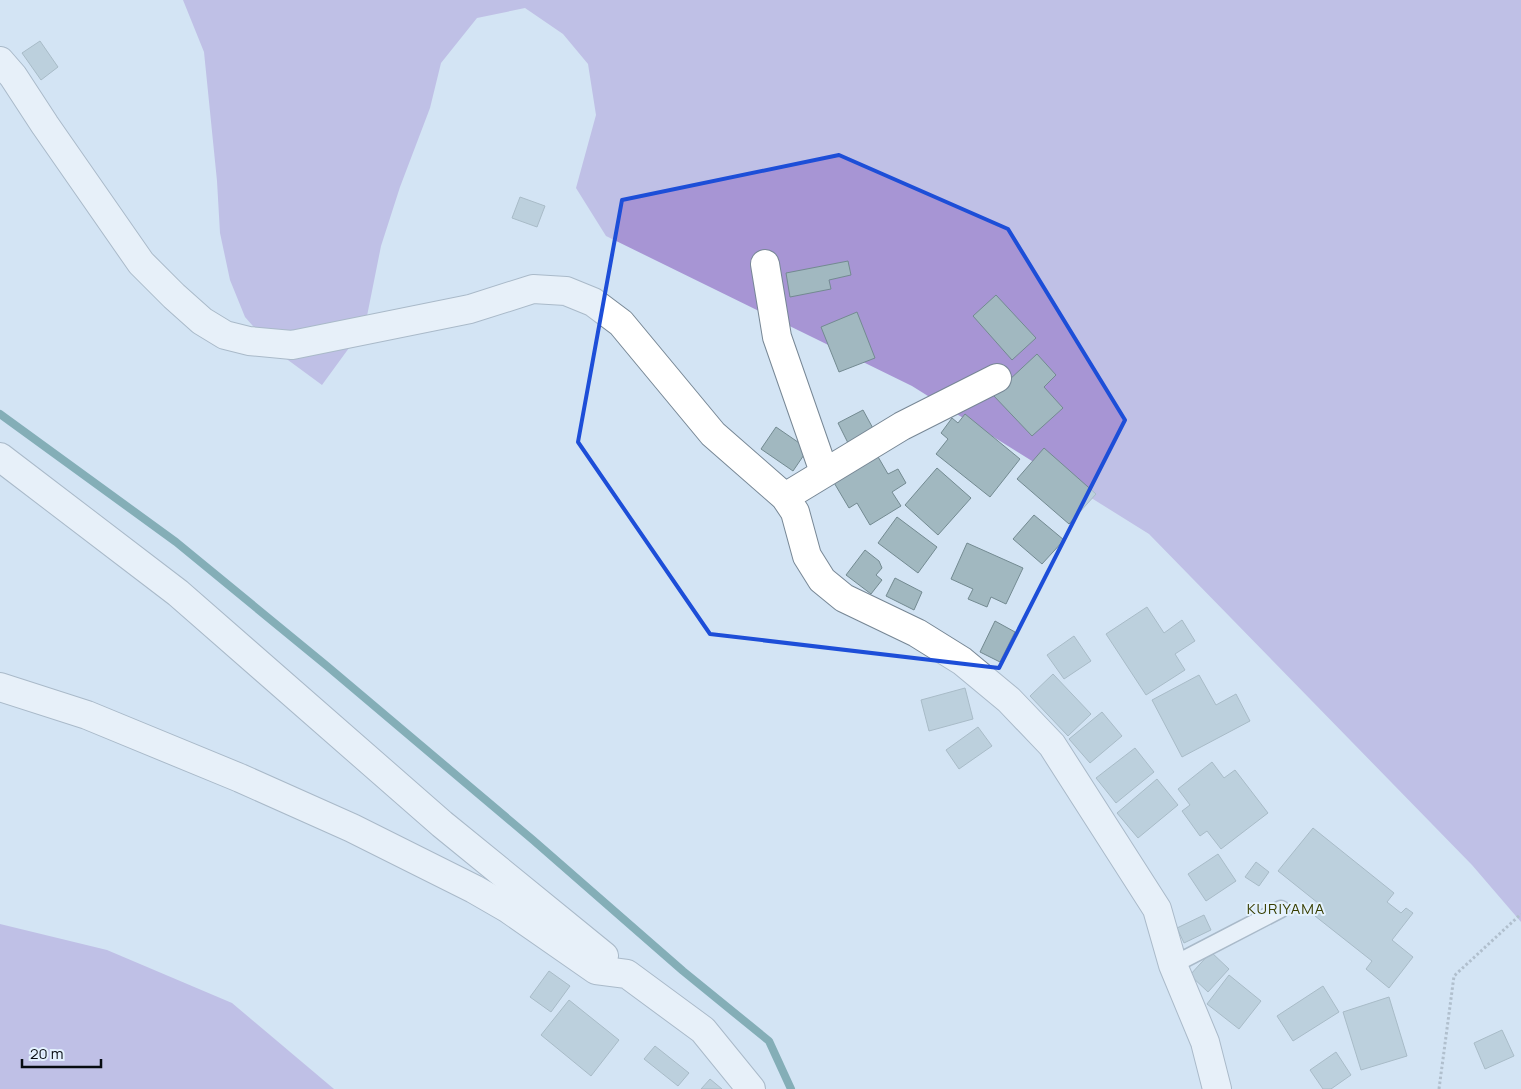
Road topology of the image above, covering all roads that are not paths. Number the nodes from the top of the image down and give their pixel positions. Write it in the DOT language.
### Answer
graph roads {
  1 [pos="0,61"];
  2 [pos="765,264"];
  3 [pos="997,378"];
  4 [pos="0,457"];
  5 [pos="824,472"];
  6 [pos="785,496"];
  7 [pos="0,687"];
  8 [pos="1281,909"];
  9 [pos="1173,965"];
  10 [pos="627,974"];
  11 [pos="751,1089"];
  12 [pos="1217,1089"];
  1 -- 6 [label="street"];
  2 -- 5 [label="street"];
  3 -- 5 [label="street"];
  4 -- 10 [label="street"];
  5 -- 6 [label="street"];
  6 -- 9 [label="street"];
  7 -- 10 [label="street"];
  8 -- 9 [label="lane"];
  9 -- 12 [label="street"];
  10 -- 11 [label="street"];
}
